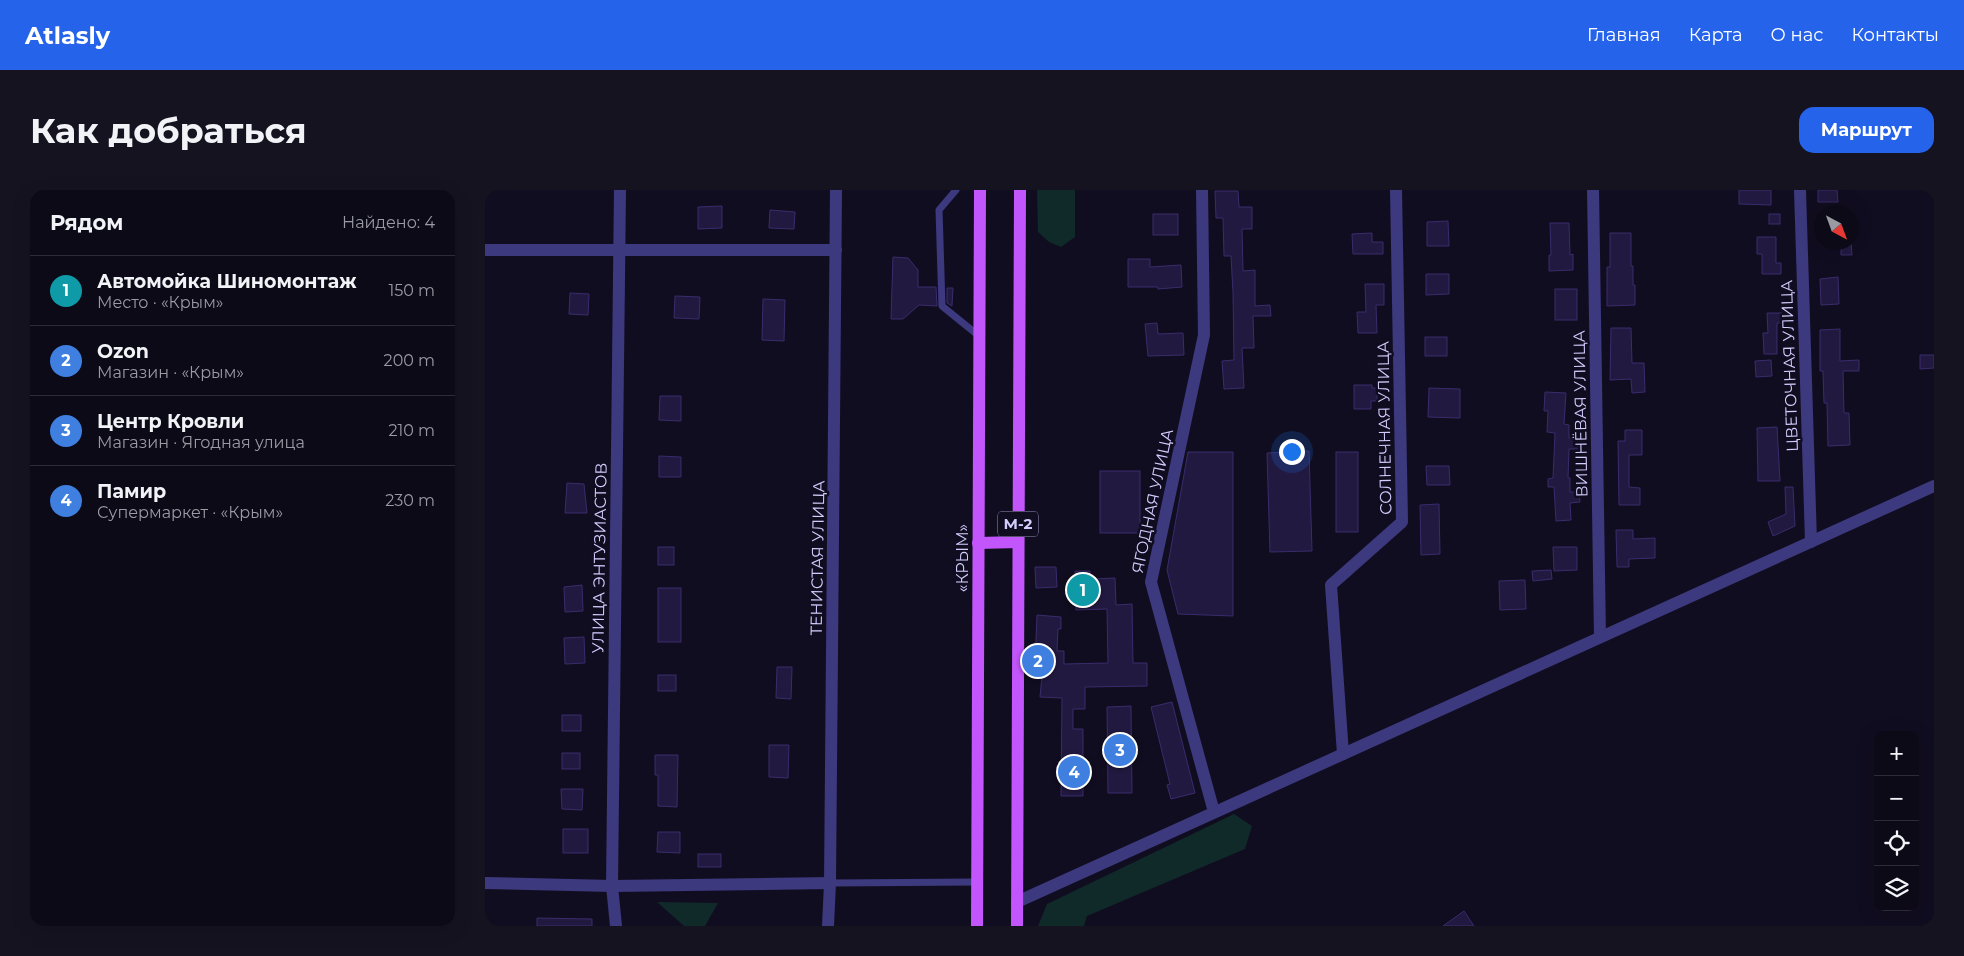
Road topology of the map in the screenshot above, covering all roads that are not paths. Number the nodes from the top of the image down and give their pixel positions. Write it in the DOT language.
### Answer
graph roads {
  1 [pos="621,190"];
  2 [pos="837,190"];
  3 [pos="956,190"];
  4 [pos="980,190"];
  5 [pos="1020,190"];
  6 [pos="1202,190"];
  7 [pos="1396,190"];
  8 [pos="1593,190"];
  9 [pos="1800,190"];
  10 [pos="485,250"];
  11 [pos="619,250"];
  12 [pos="836,250"];
  13 [pos="979,336"];
  14 [pos="1934,486"];
  15 [pos="1018,542"];
  16 [pos="1811,542"];
  17 [pos="979,543"];
  18 [pos="1600,637"];
  19 [pos="1343,754"];
  20 [pos="1214,812"];
  21 [pos="977,882"];
  22 [pos="485,883"];
  23 [pos="830,883"];
  24 [pos="611,886"];
  25 [pos="1017,902"];
  26 [pos="616,926"];
  27 [pos="828,926"];
  28 [pos="977,926"];
  29 [pos="1017,926"];
  1 -- 11 [label="street, УЛИЦА ЭНТУЗИАСТОВ"];
  2 -- 12 [label="street, ТЕНИСТАЯ УЛИЦА"];
  3 -- 13 [label="lane"];
  4 -- 13 [label="main road, «КРЫМ» / М-2"];
  5 -- 15 [label="main road, М-2"];
  6 -- 20 [label="street, ЯГОДНАЯ УЛИЦА"];
  7 -- 19 [label="street, СОЛНЕЧНАЯ УЛИЦА"];
  8 -- 18 [label="street, ВИШНЁВАЯ УЛИЦА"];
  9 -- 16 [label="street, ЦВЕТОЧНАЯ УЛИЦА"];
  10 -- 11 [label="street"];
  11 -- 12 [label="street"];
  11 -- 24 [label="street, УЛИЦА ЭНТУЗИАСТОВ"];
  12 -- 23 [label="street, ТЕНИСТАЯ УЛИЦА"];
  13 -- 17 [label="main road, «КРЫМ» / М-2"];
  14 -- 16 [label="street"];
  15 -- 17 [label="main road"];
  15 -- 25 [label="main road, М-2"];
  16 -- 18 [label="street"];
  17 -- 21 [label="main road, «КРЫМ» / М-2"];
  18 -- 19 [label="street"];
  19 -- 20 [label="street"];
  20 -- 25 [label="street"];
  21 -- 23 [label="lane"];
  21 -- 28 [label="main road, «КРЫМ» / М-2"];
  22 -- 24 [label="street"];
  23 -- 24 [label="street"];
  23 -- 27 [label="street, ТЕНИСТАЯ УЛИЦА"];
  24 -- 26 [label="street, УЛИЦА ЭНТУЗИАСТОВ"];
  25 -- 29 [label="main road, М-2"];
}
